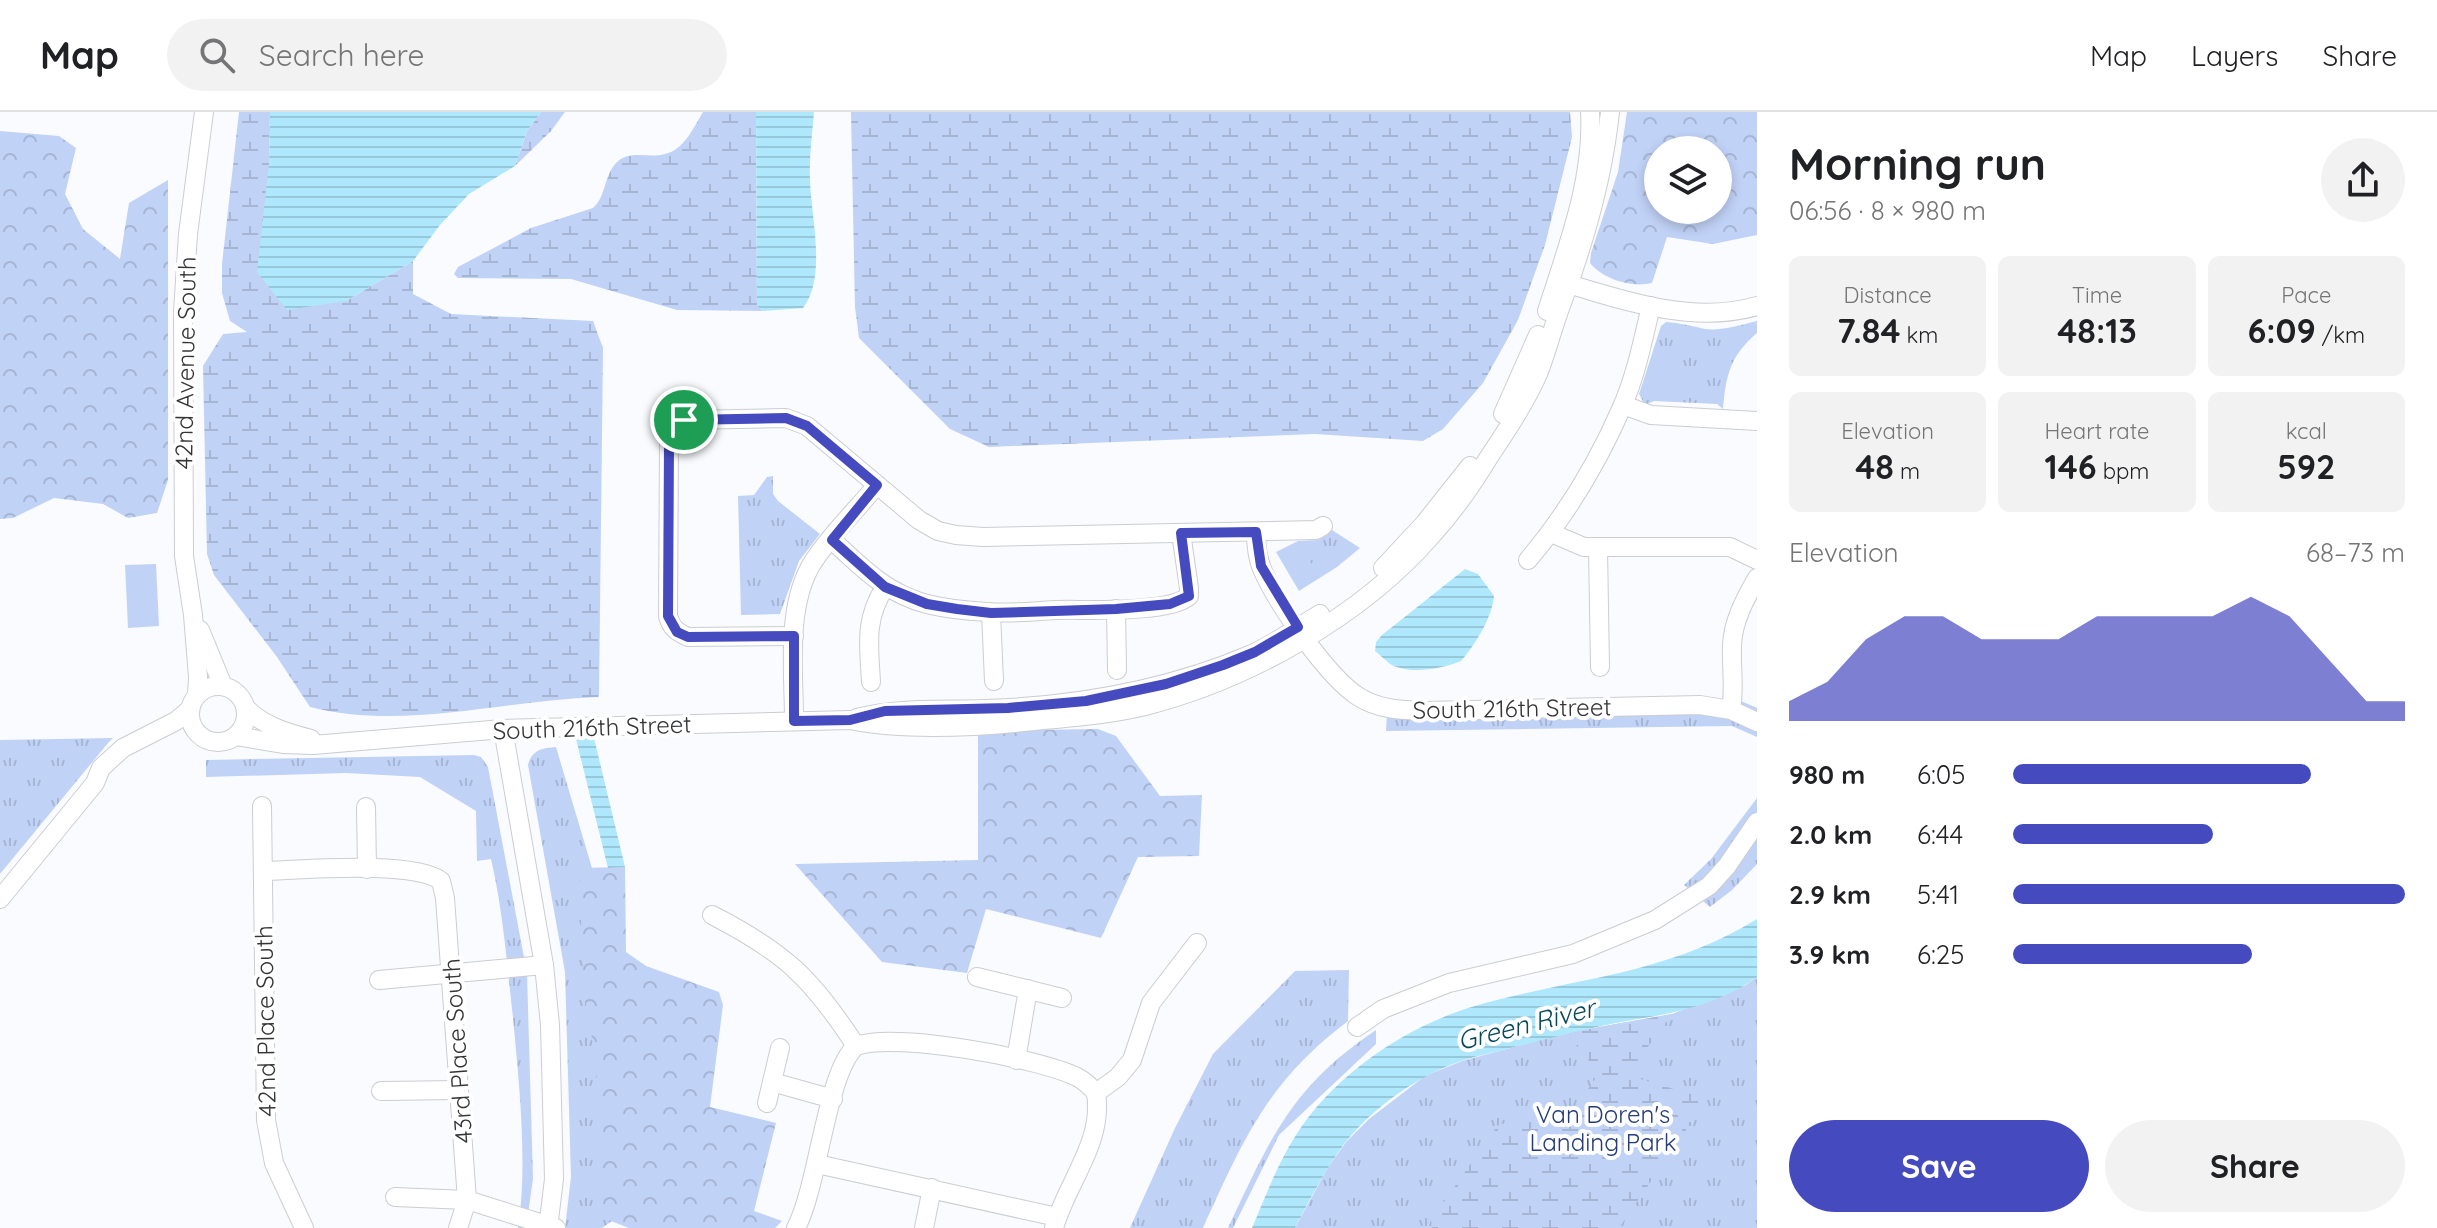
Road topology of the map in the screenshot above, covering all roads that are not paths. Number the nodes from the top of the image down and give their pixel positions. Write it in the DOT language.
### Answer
graph roads {
  1 [pos="204,112"];
  2 [pos="1590,112"];
  3 [pos="1610,112"];
  4 [pos="1563,282"];
  5 [pos="1651,306"];
  6 [pos="1757,306"];
  7 [pos="1623,405"];
  8 [pos="1757,421"];
  9 [pos="877,485"];
  10 [pos="1323,526"];
  11 [pos="1256,532"];
  12 [pos="1181,533"];
  13 [pos="1551,533"];
  14 [pos="832,540"];
  15 [pos="1598,548"];
  16 [pos="1528,560"];
  17 [pos="1757,560"];
  18 [pos="1757,578"];
  19 [pos="885,587"];
  20 [pos="1116,609"];
  21 [pos="991,613"];
  22 [pos="193,615"];
  23 [pos="1301,633"];
  24 [pos="794,636"];
  25 [pos="1600,667"];
  26 [pos="1117,670"];
  27 [pos="994,681"];
  28 [pos="871,682"];
  29 [pos="223,686"];
  30 [pos="193,702"];
  31 [pos="246,708"];
  32 [pos="1731,710"];
  33 [pos="794,721"];
  34 [pos="1757,722"];
  35 [pos="503,729"];
  36 [pos="198,734"];
  37 [pos="236,736"];
  38 [pos="334,742"];
  39 [pos="100,776"];
  40 [pos="262,806"];
  41 [pos="366,807"];
  42 [pos="1757,822"];
  43 [pos="367,869"];
  44 [pos="263,871"];
  45 [pos="0,899"];
  46 [pos="712,915"];
  47 [pos="1197,943"];
  48 [pos="544,965"];
  49 [pos="451,975"];
  50 [pos="977,977"];
  51 [pos="379,980"];
  52 [pos="1028,989"];
  53 [pos="1062,998"];
  54 [pos="1357,1027"];
  55 [pos="856,1046"];
  56 [pos="780,1048"];
  57 [pos="1016,1060"];
  58 [pos="772,1082"];
  59 [pos="459,1090"];
  60 [pos="381,1091"];
  61 [pos="1096,1093"];
  62 [pos="833,1099"];
  63 [pos="767,1103"];
  64 [pos="817,1164"];
  65 [pos="932,1188"];
  66 [pos="395,1197"];
  67 [pos="467,1200"];
  68 [pos="1055,1222"];
  69 [pos="551,1227"];
  70 [pos="304,1228"];
  71 [pos="458,1228"];
  72 [pos="796,1228"];
  73 [pos="924,1228"];
  1 -- 22 [label="street, 42nd Avenue South"];
  2 -- 4 [label="street"];
  3 -- 4 [label="street"];
  4 -- 5 [label="street"];
  4 -- 23 [label="street, South 216th Street"];
  5 -- 6 [label="street"];
  5 -- 7 [label="street"];
  7 -- 8 [label="street"];
  7 -- 13 [label="street"];
  9 -- 12 [label="street"];
  9 -- 14 [label="street"];
  9 -- 24 [label="street"];
  10 -- 11 [label="street"];
  11 -- 12 [label="street"];
  11 -- 23 [label="street, South 216th Street"];
  12 -- 20 [label="street"];
  13 -- 15 [label="street"];
  13 -- 16 [label="street"];
  14 -- 19 [label="street"];
  14 -- 24 [label="street"];
  15 -- 17 [label="street"];
  15 -- 25 [label="street"];
  18 -- 32 [label="street"];
  19 -- 21 [label="street"];
  19 -- 28 [label="street"];
  20 -- 21 [label="street"];
  20 -- 26 [label="street"];
  21 -- 27 [label="street"];
  22 -- 29 [label="street, 42nd Avenue South"];
  22 -- 30 [label="street, 42nd Avenue South"];
  23 -- 32 [label="street, South 216th Street"];
  23 -- 33 [label="street, South 216th Street"];
  24 -- 33 [label="street"];
  29 -- 30 [label="street"];
  29 -- 31 [label="street"];
  30 -- 36 [label="street"];
  30 -- 39 [label="street"];
  31 -- 37 [label="street"];
  31 -- 38 [label="street, South 216th Street"];
  32 -- 34 [label="street, South 216th Street"];
  33 -- 35 [label="street, South 216th Street"];
  35 -- 38 [label="street, South 216th Street"];
  35 -- 48 [label="street"];
  36 -- 37 [label="street"];
  36 -- 39 [label="street"];
  37 -- 38 [label="street, South 216th Street"];
  39 -- 45 [label="street"];
  40 -- 44 [label="street, 42nd Place South"];
  41 -- 43 [label="street"];
  42 -- 54 [label="street"];
  43 -- 44 [label="street"];
  43 -- 49 [label="street, 43rd Place South"];
  44 -- 70 [label="street, 42nd Place South"];
  46 -- 55 [label="street"];
  47 -- 61 [label="street"];
  48 -- 49 [label="street"];
  48 -- 69 [label="street"];
  49 -- 51 [label="street"];
  49 -- 59 [label="street, 43rd Place South"];
  50 -- 52 [label="street"];
  52 -- 53 [label="street"];
  52 -- 57 [label="street"];
  55 -- 57 [label="street"];
  55 -- 62 [label="street"];
  56 -- 58 [label="street"];
  57 -- 61 [label="street"];
  58 -- 62 [label="street"];
  58 -- 63 [label="street"];
  59 -- 60 [label="street"];
  59 -- 67 [label="street, 43rd Place South"];
  61 -- 68 [label="street"];
  62 -- 64 [label="street"];
  64 -- 65 [label="street"];
  64 -- 72 [label="street"];
  65 -- 68 [label="street"];
  65 -- 73 [label="street"];
  66 -- 67 [label="street"];
  67 -- 69 [label="street"];
  67 -- 71 [label="street, 43rd Place South"];
}
